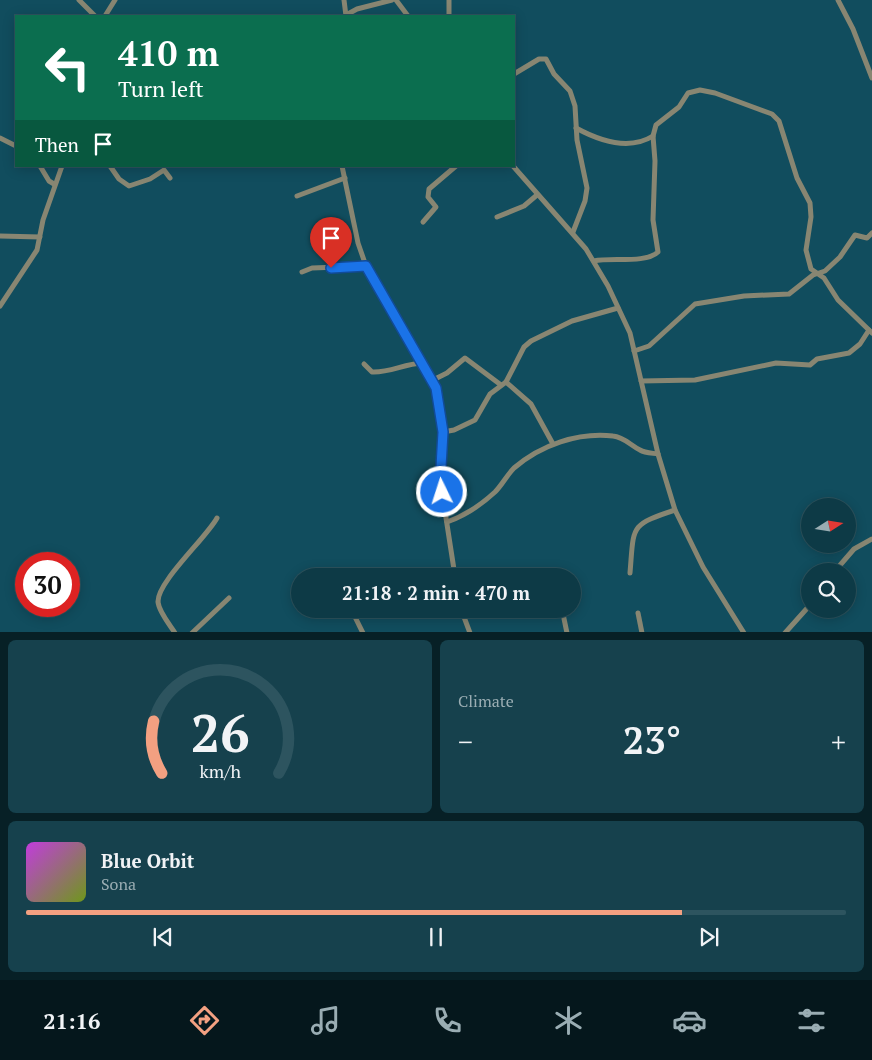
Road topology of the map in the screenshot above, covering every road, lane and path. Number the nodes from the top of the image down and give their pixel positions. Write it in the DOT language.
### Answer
graph roads {
  1 [pos="79,0"];
  2 [pos="115,0"];
  3 [pos="344,0"];
  4 [pos="392,0"];
  5 [pos="396,0"];
  6 [pos="449,0"];
  7 [pos="838,0"];
  8 [pos="94,15"];
  9 [pos="106,15"];
  10 [pos="346,15"];
  11 [pos="348,15"];
  12 [pos="407,15"];
  13 [pos="449,15"];
  14 [pos="515,73"];
  15 [pos="872,78"];
  16 [pos="576,128"];
  17 [pos="585,133"];
  18 [pos="653,136"];
  19 [pos="0,138"];
  20 [pos="577,140"];
  21 [pos="648,140"];
  22 [pos="654,144"];
  23 [pos="15,146"];
  24 [pos="41,167"];
  25 [pos="62,167"];
  26 [pos="111,167"];
  27 [pos="342,167"];
  28 [pos="455,167"];
  29 [pos="514,167"];
  30 [pos="170,178"];
  31 [pos="345,178"];
  32 [pos="54,184"];
  33 [pos="536,195"];
  34 [pos="297,196"];
  35 [pos="497,217"];
  36 [pos="423,222"];
  37 [pos="573,232"];
  38 [pos="872,234"];
  39 [pos="0,236"];
  40 [pos="40,238"];
  41 [pos="594,261"];
  42 [pos="366,266"];
  43 [pos="302,272"];
  44 [pos="817,274"];
  45 [pos="0,306"];
  46 [pos="618,308"];
  47 [pos="871,332"];
  48 [pos="634,351"];
  49 [pos="422,363"];
  50 [pos="364,364"];
  51 [pos="433,380"];
  52 [pos="640,381"];
  53 [pos="504,383"];
  54 [pos="443,432"];
  55 [pos="553,444"];
  56 [pos="658,454"];
  57 [pos="675,510"];
  58 [pos="217,518"];
  59 [pos="447,522"];
  60 [pos="872,539"];
  61 [pos="842,563"];
  62 [pos="454,568"];
  63 [pos="630,573"];
  64 [pos="229,598"];
  65 [pos="638,613"];
  66 [pos="801,615"];
  67 [pos="356,618"];
  68 [pos="465,618"];
  69 [pos="564,618"];
  70 [pos="175,632"];
  71 [pos="192,632"];
  72 [pos="363,632"];
  73 [pos="470,632"];
  74 [pos="567,632"];
  75 [pos="642,632"];
  76 [pos="744,632"];
  77 [pos="785,632"];
  1 -- 8 [label="street"];
  2 -- 9 [label="street"];
  3 -- 10 [label="street"];
  4 -- 11 [label="street"];
  5 -- 12 [label="street"];
  6 -- 13 [label="street"];
  7 -- 15 [label="street"];
  14 -- 16 [label="street"];
  16 -- 17 [label="street"];
  16 -- 20 [label="street"];
  17 -- 20 [label="street"];
  17 -- 21 [label="street"];
  18 -- 21 [label="street"];
  18 -- 22 [label="street"];
  18 -- 44 [label="street"];
  19 -- 23 [label="street"];
  20 -- 37 [label="street"];
  21 -- 22 [label="street"];
  22 -- 41 [label="street"];
  24 -- 32 [label="street"];
  25 -- 32 [label="street"];
  26 -- 30 [label="street"];
  27 -- 31 [label="street"];
  28 -- 36 [label="street"];
  29 -- 33 [label="street"];
  31 -- 34 [label="street"];
  31 -- 42 [label="street"];
  32 -- 40 [label="street"];
  33 -- 35 [label="street"];
  33 -- 37 [label="street"];
  37 -- 41 [label="street"];
  38 -- 44 [label="street"];
  39 -- 40 [label="street"];
  40 -- 45 [label="street"];
  41 -- 46 [label="street"];
  42 -- 43 [label="street"];
  42 -- 49 [label="street"];
  44 -- 47 [label="street"];
  44 -- 48 [label="street"];
  46 -- 48 [label="street"];
  46 -- 53 [label="street"];
  47 -- 52 [label="street"];
  48 -- 52 [label="street"];
  49 -- 50 [label="street"];
  49 -- 51 [label="street"];
  51 -- 53 [label="street"];
  51 -- 54 [label="street"];
  52 -- 56 [label="street"];
  53 -- 54 [label="street"];
  53 -- 55 [label="street"];
  54 -- 59 [label="street"];
  55 -- 56 [label="street"];
  55 -- 59 [label="street"];
  56 -- 57 [label="street"];
  57 -- 63 [label="street"];
  57 -- 76 [label="street"];
  58 -- 70 [label="street"];
  59 -- 62 [label="street"];
  60 -- 61 [label="street"];
  64 -- 71 [label="street"];
  65 -- 75 [label="street"];
  66 -- 77 [label="street"];
  67 -- 72 [label="street"];
  68 -- 73 [label="street"];
  69 -- 74 [label="street"];
}
